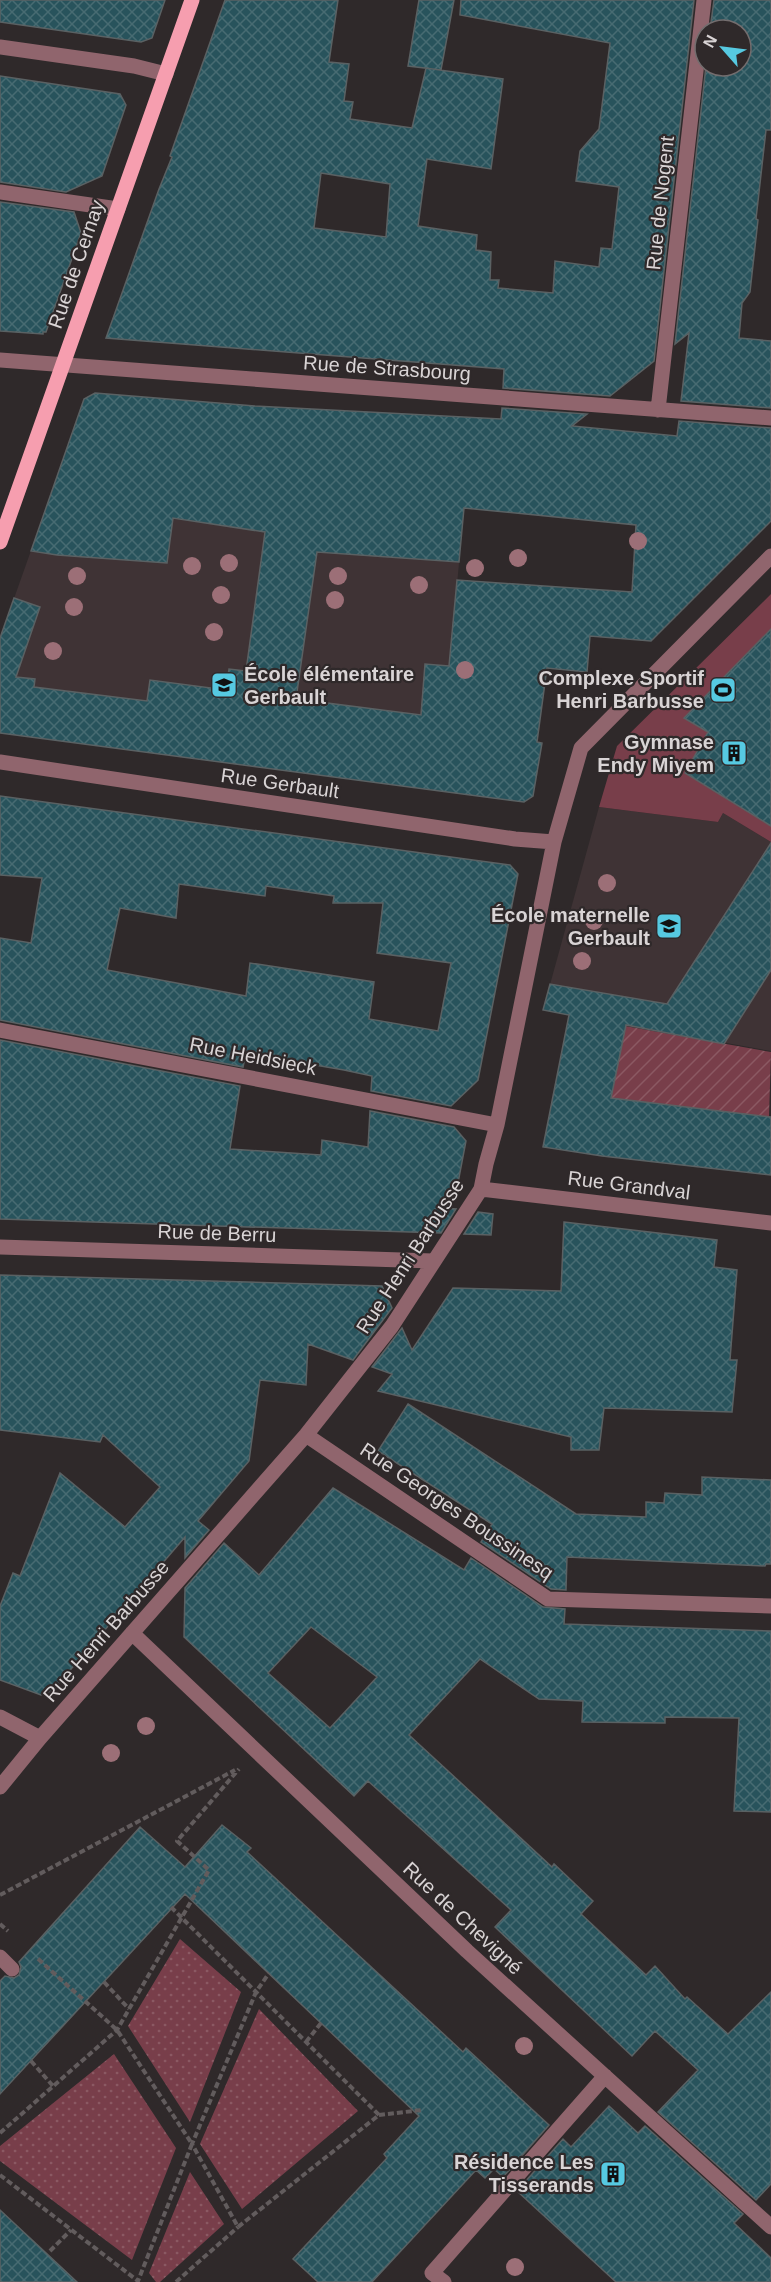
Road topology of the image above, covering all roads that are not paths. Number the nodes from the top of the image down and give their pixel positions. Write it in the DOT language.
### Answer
graph roads {
  1 [pos="192,0"];
  2 [pos="704,0"];
  3 [pos="0,47"];
  4 [pos="166,74"];
  5 [pos="0,192"];
  6 [pos="118,208"];
  7 [pos="0,360"];
  8 [pos="63,364"];
  9 [pos="658,410"];
  10 [pos="771,418"];
  11 [pos="0,542"];
  12 [pos="771,556"];
  13 [pos="0,762"];
  14 [pos="555,842"];
  15 [pos="0,1030"];
  16 [pos="497,1125"];
  17 [pos="481,1189"];
  18 [pos="771,1223"];
  19 [pos="0,1247"];
  20 [pos="433,1262"];
  21 [pos="306,1435"];
  22 [pos="771,1606"];
  23 [pos="132,1633"];
  24 [pos="0,1717"];
  25 [pos="40,1738"];
  26 [pos="0,1787"];
  27 [pos="0,1958"];
  28 [pos="12,1969"];
  29 [pos="605,2076"];
  30 [pos="771,2227"];
  31 [pos="444,2282"];
  1 -- 4 [label="main road, Rue de Cernay"];
  2 -- 9 [label="street, Rue de Nogent"];
  3 -- 4 [label="street"];
  4 -- 6 [label="main road, Rue de Cernay"];
  5 -- 6 [label="street"];
  6 -- 8 [label="main road, Rue de Cernay"];
  7 -- 8 [label="street, Rue de Strasbourg"];
  8 -- 9 [label="street, Rue de Strasbourg"];
  8 -- 11 [label="main road, Rue de Cernay"];
  9 -- 10 [label="street, Rue de Strasbourg"];
  12 -- 14 [label="street, Rue Henri Barbusse"];
  13 -- 14 [label="street, Rue Gerbault"];
  14 -- 16 [label="street, Rue Henri Barbusse"];
  15 -- 16 [label="street, Rue Heidsieck"];
  16 -- 17 [label="street, Rue Henri Barbusse"];
  17 -- 18 [label="street, Rue Grandval"];
  17 -- 20 [label="street, Rue Henri Barbusse"];
  19 -- 20 [label="street, Rue de Berru"];
  20 -- 21 [label="street, Rue Henri Barbusse"];
  21 -- 22 [label="street, Rue Georges Boussinesq"];
  21 -- 23 [label="street, Rue Henri Barbusse"];
  23 -- 25 [label="street, Rue Henri Barbusse"];
  23 -- 29 [label="street, Rue de Chevigné"];
  24 -- 25 [label="street"];
  25 -- 26 [label="street, Rue Henri Barbusse"];
  27 -- 28 [label="street"];
  29 -- 30 [label="street, Rue de Chevigné"];
  29 -- 31 [label="street"];
}
